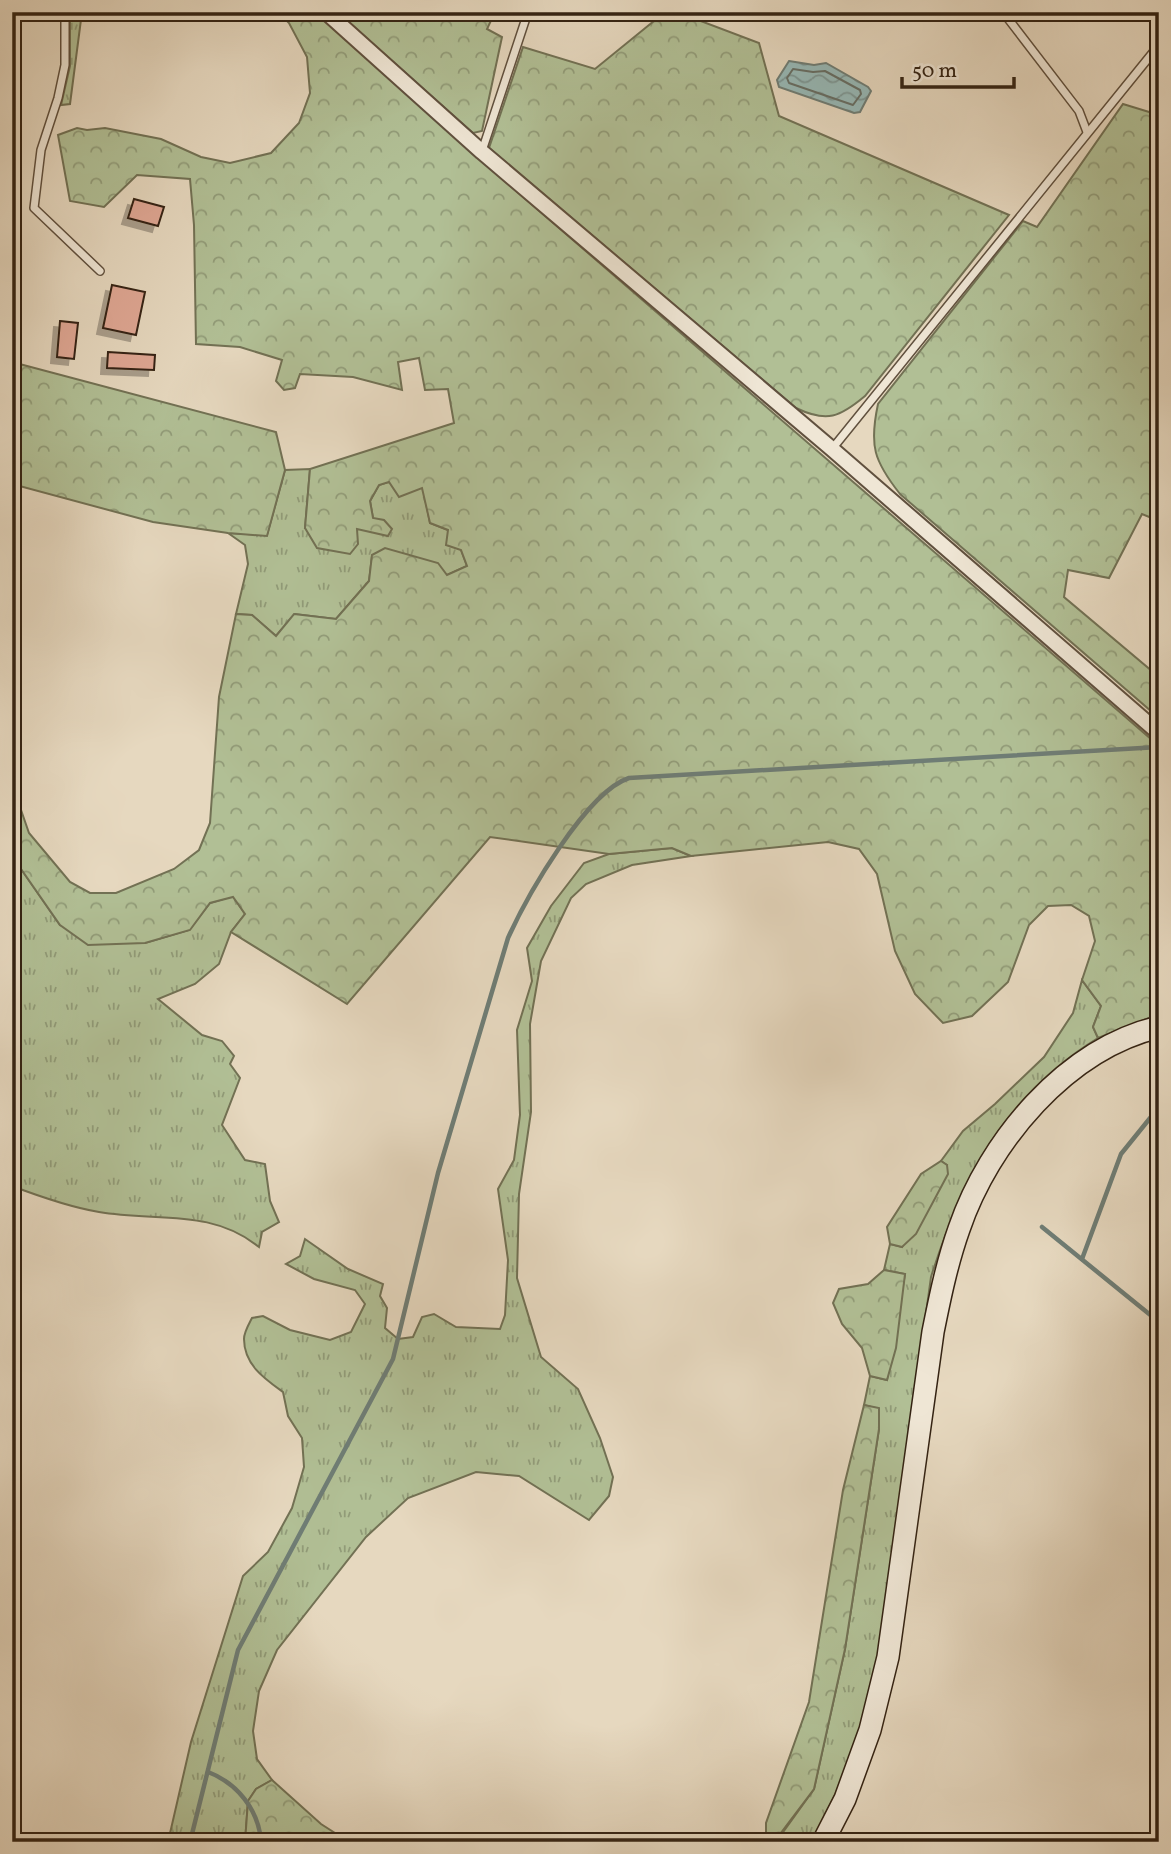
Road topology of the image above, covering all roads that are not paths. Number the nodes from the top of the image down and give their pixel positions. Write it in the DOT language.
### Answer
graph roads {
  1 [pos="65,12"];
  2 [pos="326,12"];
  3 [pos="528,12"];
  4 [pos="1003,12"];
  5 [pos="1159,45"];
  6 [pos="1087,132"];
  7 [pos="482,152"];
  8 [pos="100,271"];
  9 [pos="832,449"];
  10 [pos="1159,733"];
  11 [pos="1159,1027"];
  12 [pos="823,1842"];
  1 -- 8 [label="lane"];
  2 -- 7 [label="street"];
  3 -- 7 [label="lane"];
  4 -- 6 [label="lane"];
  5 -- 6 [label="lane"];
  6 -- 9 [label="lane"];
  7 -- 9 [label="street"];
  9 -- 10 [label="street"];
  11 -- 12 [label="main road"];
}
